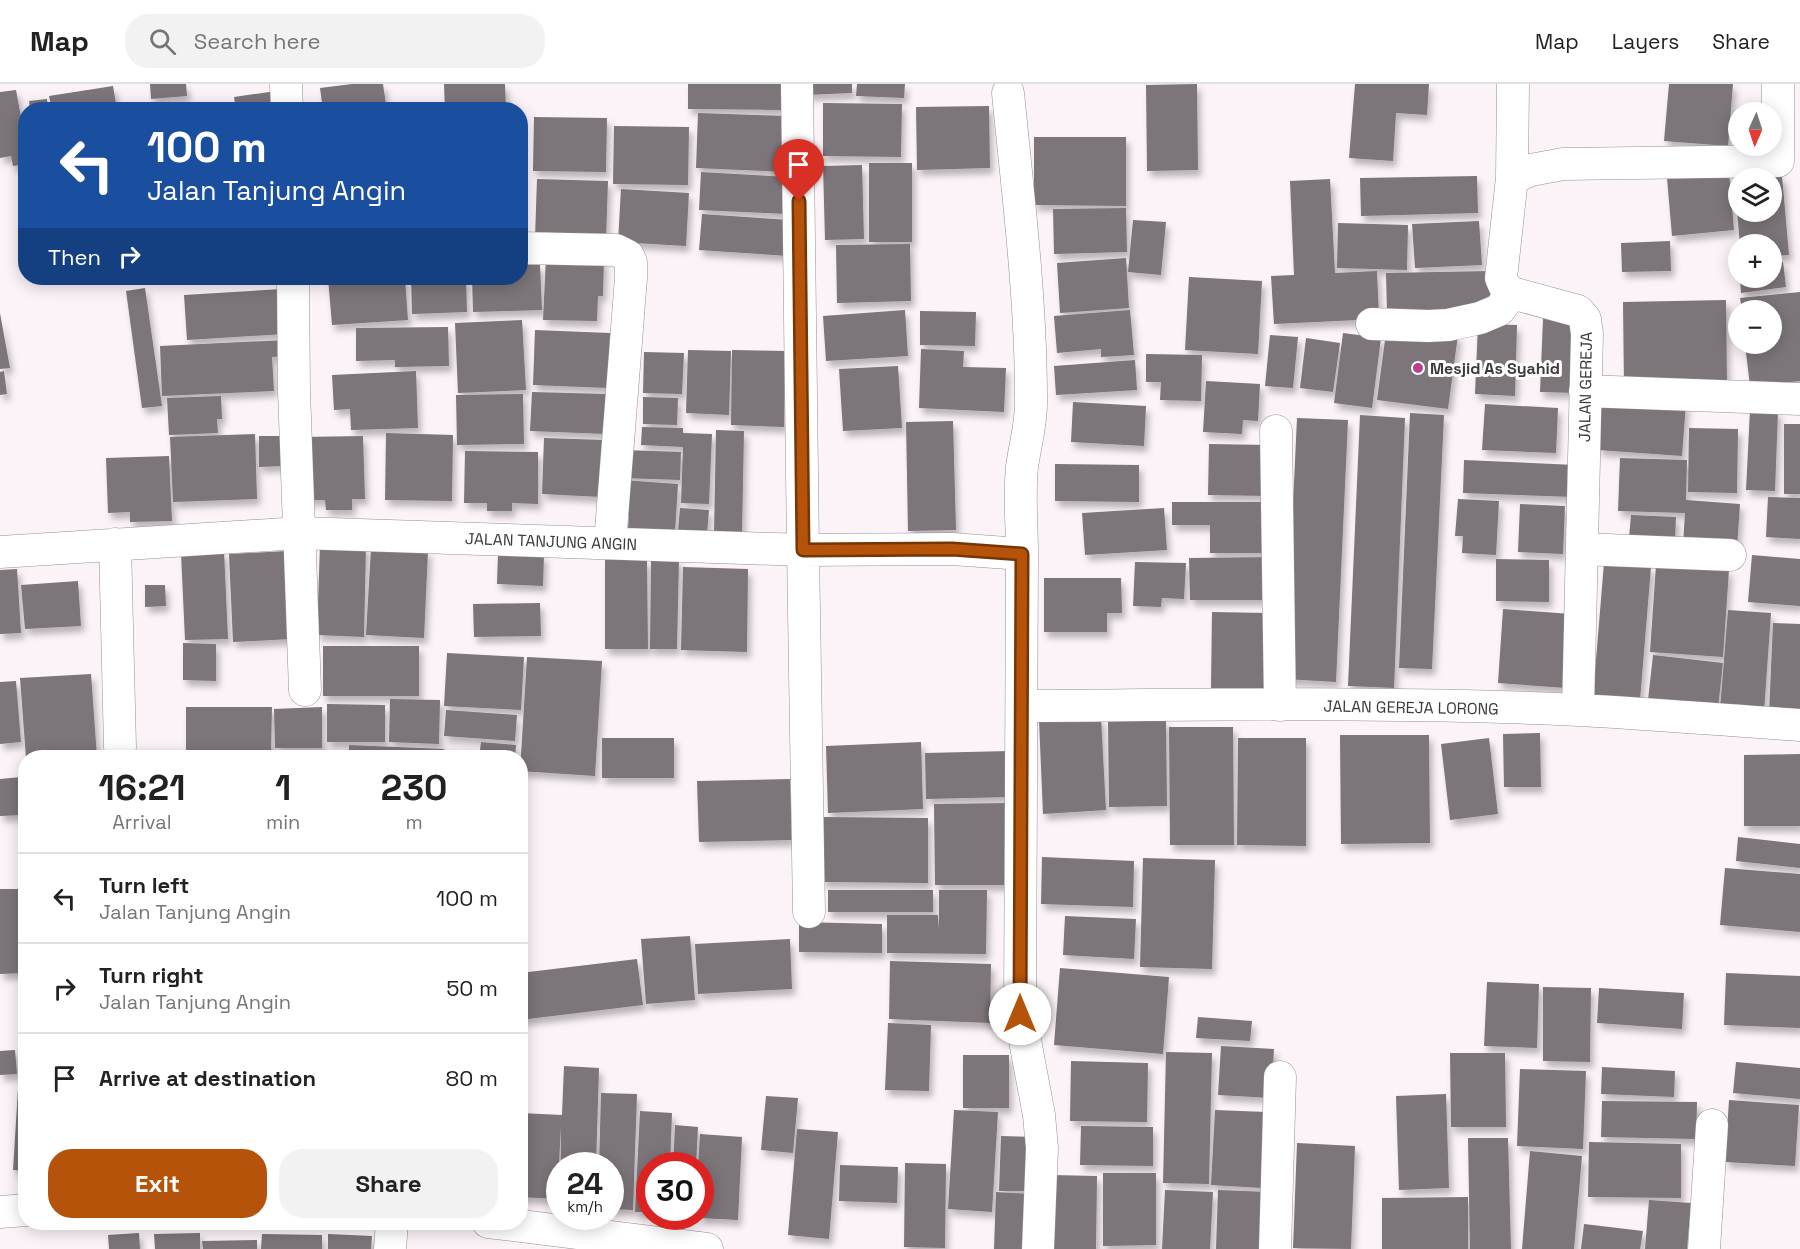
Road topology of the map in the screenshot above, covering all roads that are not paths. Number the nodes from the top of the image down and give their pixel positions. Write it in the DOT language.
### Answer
graph roads {
  1 [pos="286,84"];
  2 [pos="797,84"];
  3 [pos="1513,84"];
  4 [pos="1778,84"];
  5 [pos="1008,93"];
  6 [pos="287,102"];
  7 [pos="1789,161"];
  8 [pos="1512,178"];
  9 [pos="528,248"];
  10 [pos="293,285"];
  11 [pos="1512,293"];
  12 [pos="1372,324"];
  13 [pos="1585,391"];
  14 [pos="1800,399"];
  15 [pos="1276,431"];
  16 [pos="300,533"];
  17 [pos="610,543"];
  18 [pos="115,544"];
  19 [pos="1582,549"];
  20 [pos="803,550"];
  21 [pos="0,552"];
  22 [pos="1022,554"];
  23 [pos="1730,555"];
  24 [pos="305,690"];
  25 [pos="1280,705"];
  26 [pos="1022,706"];
  27 [pos="1578,710"];
  28 [pos="1800,725"];
  29 [pos="120,747"];
  30 [pos="809,912"];
  31 [pos="1280,1077"];
  32 [pos="1712,1125"];
  33 [pos="18,1211"];
  34 [pos="0,1212"];
  35 [pos="528,1229"];
  36 [pos="391,1230"];
  37 [pos="617,1244"];
  38 [pos="390,1249"];
  39 [pos="707,1249"];
  40 [pos="1038,1249"];
  41 [pos="1275,1249"];
  42 [pos="1704,1249"];
  1 -- 6 [label="street"];
  2 -- 20 [label="street"];
  3 -- 8 [label="street"];
  4 -- 7 [label="street"];
  5 -- 22 [label="street"];
  7 -- 8 [label="street"];
  8 -- 11 [label="street"];
  9 -- 17 [label="street"];
  10 -- 16 [label="street"];
  11 -- 12 [label="street"];
  11 -- 13 [label="street, JALAN GEREJA"];
  13 -- 14 [label="street"];
  13 -- 19 [label="street, JALAN GEREJA"];
  15 -- 25 [label="street"];
  16 -- 17 [label="street, JALAN TANJUNG ANGIN"];
  16 -- 18 [label="street, JALAN TANJUNG ANGIN"];
  16 -- 24 [label="street"];
  17 -- 20 [label="street, JALAN TANJUNG ANGIN"];
  18 -- 21 [label="street, JALAN TANJUNG ANGIN"];
  18 -- 29 [label="street"];
  19 -- 23 [label="street"];
  19 -- 27 [label="street, JALAN GEREJA"];
  20 -- 22 [label="street, JALAN TANJUNG ANGIN"];
  20 -- 30 [label="street"];
  22 -- 26 [label="street"];
  25 -- 26 [label="street, JALAN GEREJA LORONG"];
  25 -- 27 [label="street, JALAN GEREJA LORONG"];
  26 -- 40 [label="street"];
  27 -- 28 [label="street, JALAN GEREJA LORONG"];
  31 -- 41 [label="street"];
  32 -- 42 [label="street"];
  33 -- 34 [label="street"];
  35 -- 37 [label="street"];
  36 -- 38 [label="street"];
  37 -- 39 [label="street"];
}
